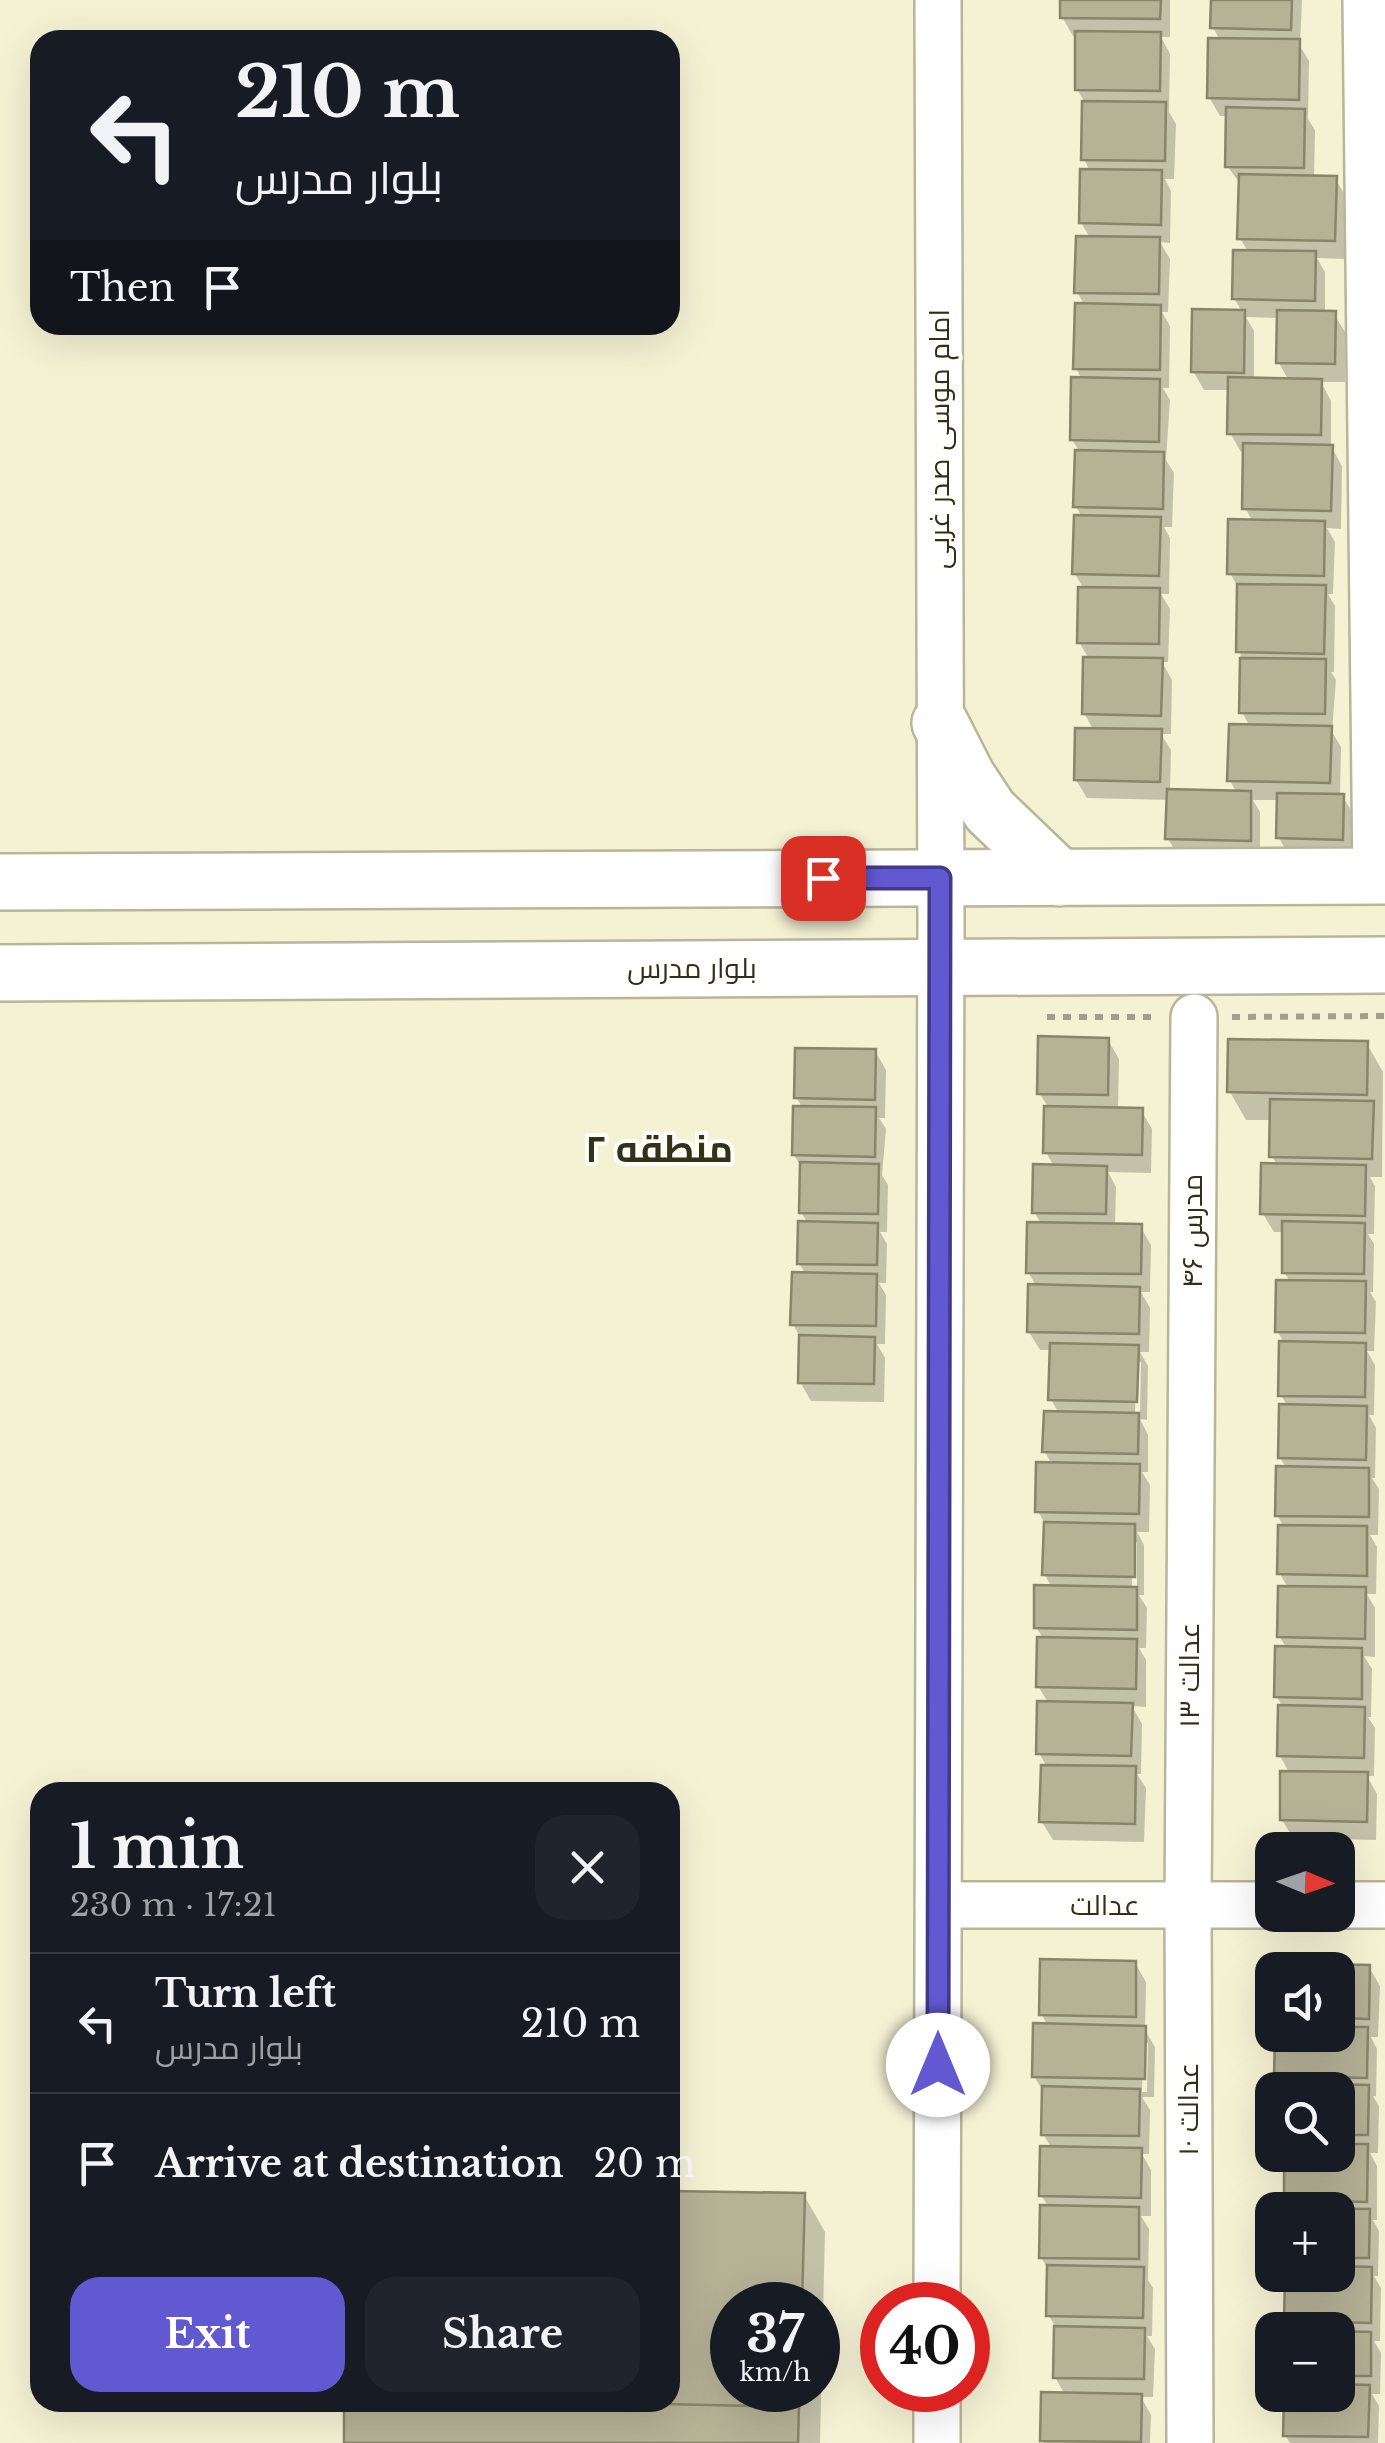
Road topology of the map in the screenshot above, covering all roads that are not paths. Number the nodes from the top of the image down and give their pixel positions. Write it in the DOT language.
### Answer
graph roads {
  1 [pos="938,0"];
  2 [pos="1366,0"];
  3 [pos="940,722"];
  4 [pos="1380,876"];
  5 [pos="940,878"];
  6 [pos="1060,878"];
  7 [pos="0,882"];
  8 [pos="1385,965"];
  9 [pos="940,967"];
  10 [pos="0,973"];
  11 [pos="1194,1017"];
  12 [pos="1191,1446"];
  13 [pos="938,1905"];
  14 [pos="1188,1905"];
  15 [pos="1255,1905"];
  16 [pos="1355,1905"];
  17 [pos="1385,1906"];
  18 [pos="937,2282"];
  19 [pos="937,2412"];
  20 [pos="937,2443"];
  21 [pos="1190,2443"];
  1 -- 3 [label="street, امام موسی صدر غربی"];
  2 -- 4 [label="street"];
  3 -- 5 [label="street, امام موسی صدر غربی"];
  3 -- 6 [label="main road"];
  4 -- 6 [label="main road"];
  5 -- 6 [label="main road"];
  5 -- 7 [label="main road"];
  5 -- 9 [label="street, امام موسی صدر غربی"];
  8 -- 9 [label="main road, بلوار مدرس"];
  9 -- 10 [label="main road, بلوار مدرس"];
  9 -- 13 [label="street, امام موسی صدر غربی"];
  11 -- 12 [label="street, مدرس ۴۶"];
  12 -- 14 [label="street, عدالت ۱۳"];
  13 -- 14 [label="street, عدالت"];
  13 -- 18 [label="street, امام موسی صدر غربی"];
  14 -- 15 [label="street, عدالت"];
  14 -- 21 [label="street, عدالت ۱۰"];
  16 -- 17 [label="street"];
  19 -- 20 [label="street"];
}
